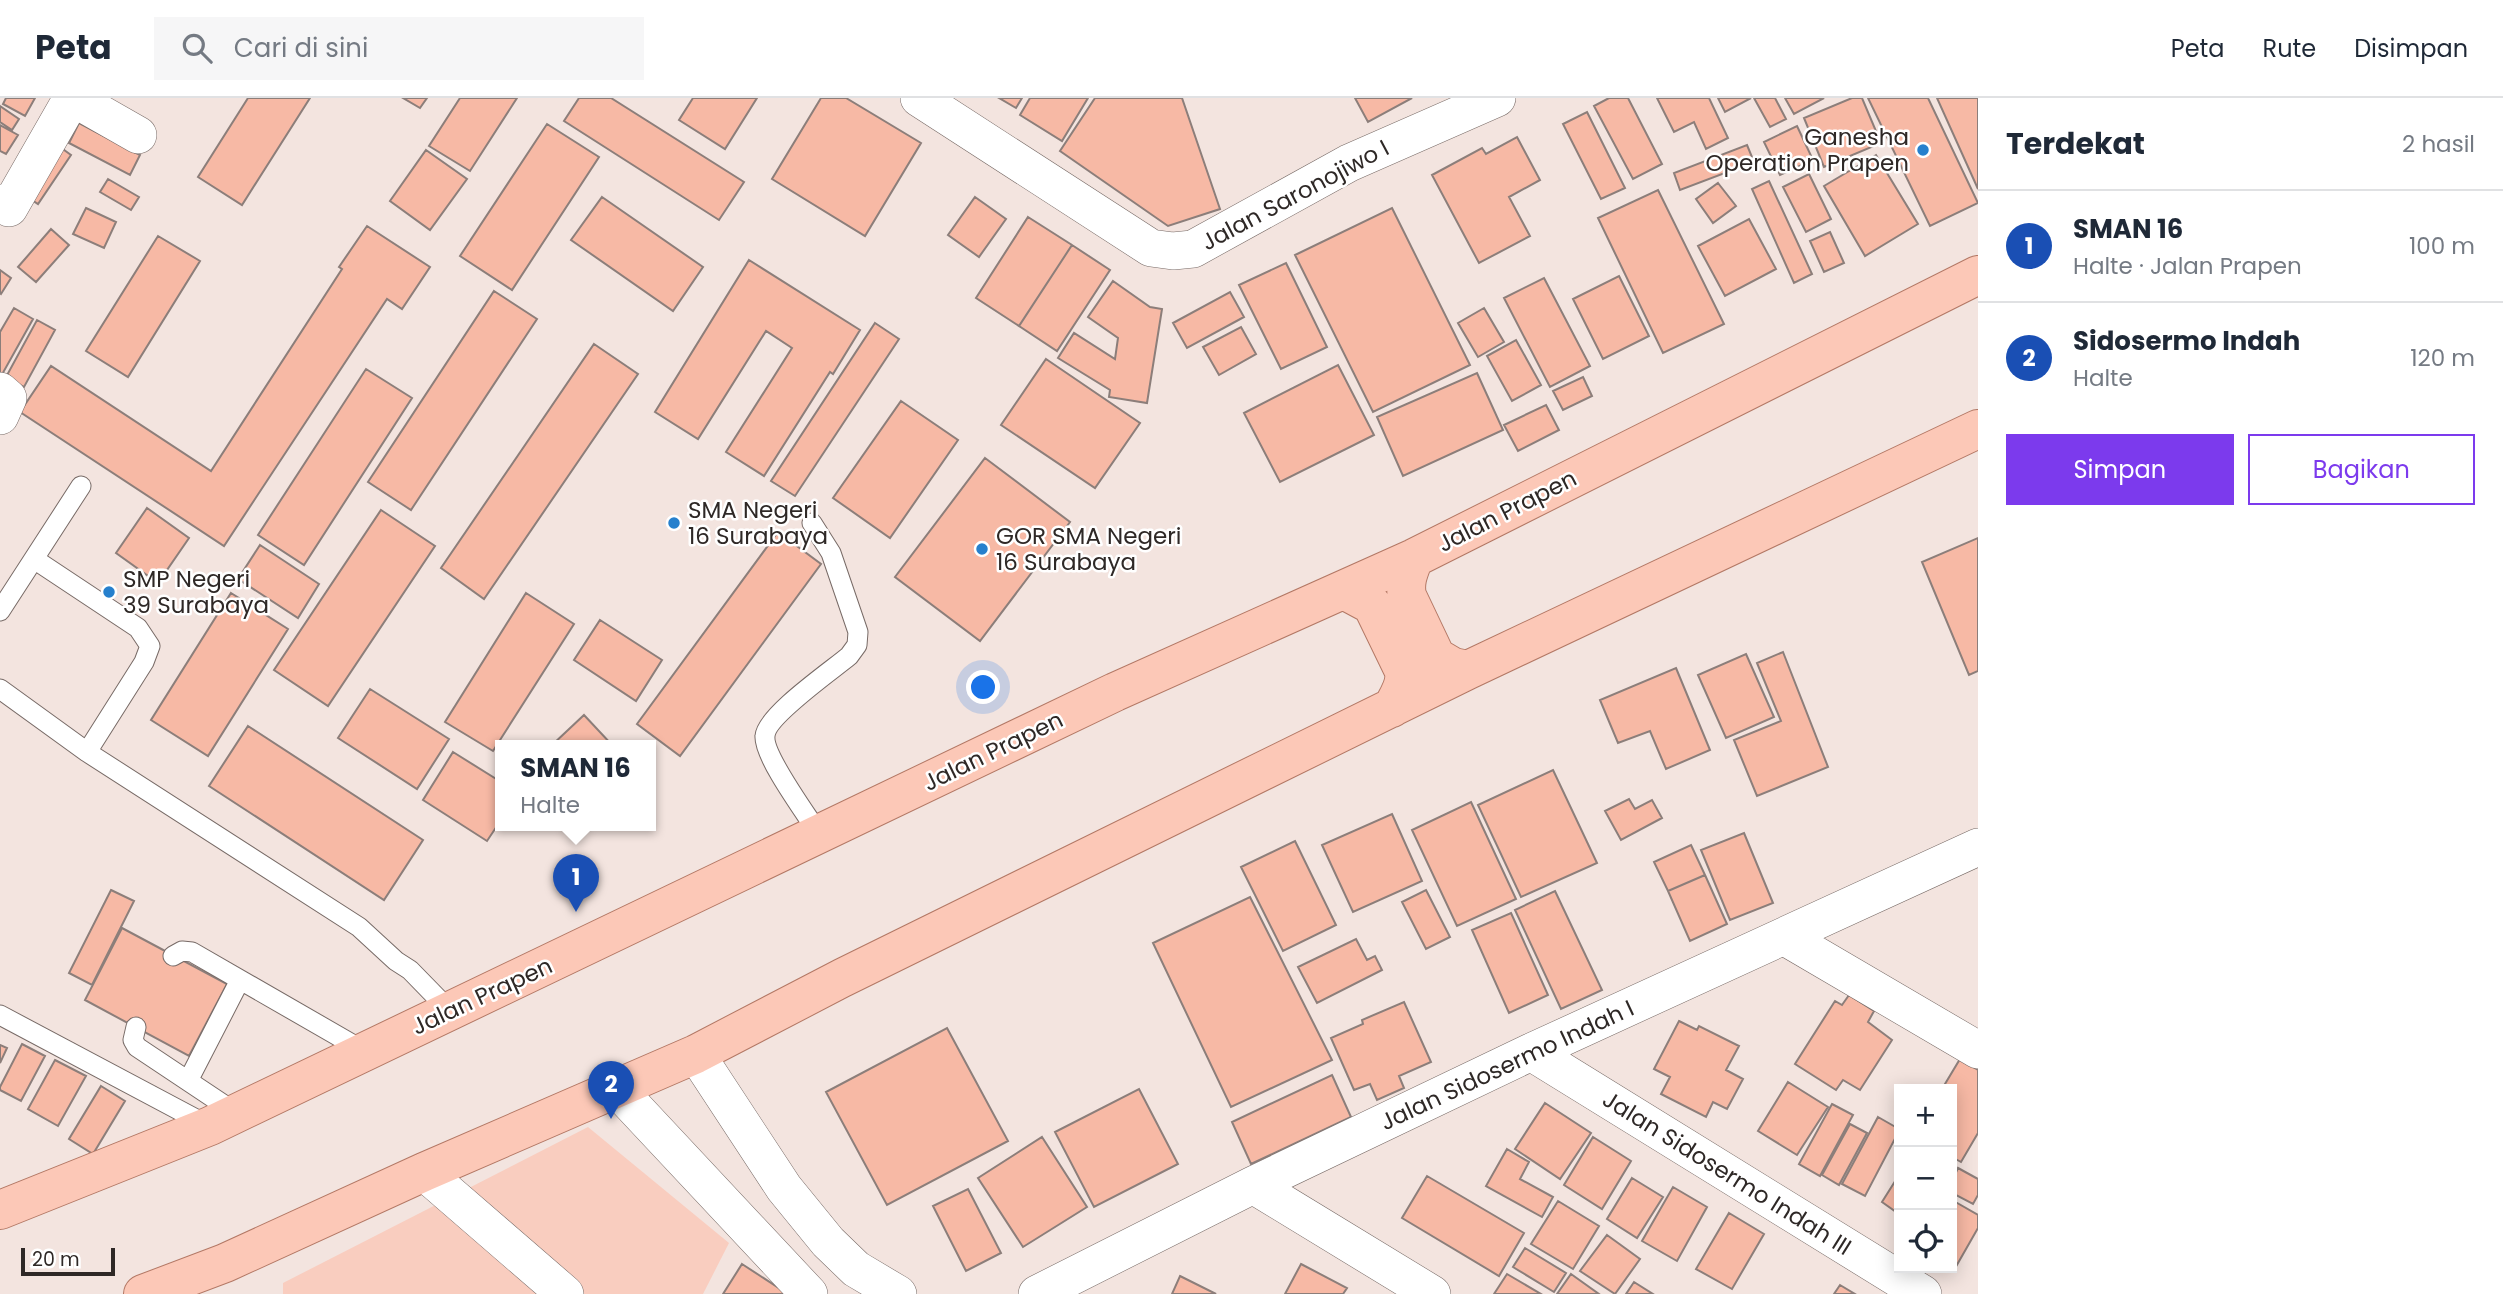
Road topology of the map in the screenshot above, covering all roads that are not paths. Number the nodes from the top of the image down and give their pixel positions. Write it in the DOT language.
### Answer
graph roads {
  1 [pos="73,98"];
  2 [pos="919,98"];
  3 [pos="1497,98"];
  4 [pos="138,135"];
  5 [pos="0,203"];
  6 [pos="1978,275"];
  7 [pos="0,391"];
  8 [pos="0,416"];
  9 [pos="1978,429"];
  10 [pos="81,486"];
  11 [pos="811,523"];
  12 [pos="1415,558"];
  13 [pos="34,559"];
  14 [pos="1344,590"];
  15 [pos="1393,604"];
  16 [pos="0,611"];
  17 [pos="1436,665"];
  18 [pos="0,689"];
  19 [pos="1392,708"];
  20 [pos="87,752"];
  21 [pos="819,834"];
  22 [pos="1978,847"];
  23 [pos="1786,937"];
  24 [pos="173,956"];
  25 [pos="240,980"];
  26 [pos="450,1011"];
  27 [pos="0,1015"];
  28 [pos="135,1027"];
  29 [pos="1978,1050"];
  30 [pos="364,1051"];
  31 [pos="1531,1052"];
  32 [pos="696,1054"];
  33 [pos="188,1082"];
  34 [pos="617,1089"];
  35 [pos="223,1120"];
  36 [pos="424,1172"];
  37 [pos="1253,1185"];
  38 [pos="0,1210"];
  39 [pos="846,1281"];
  40 [pos="190,1286"];
  41 [pos="143,1294"];
  42 [pos="565,1294"];
  43 [pos="809,1294"];
  44 [pos="898,1294"];
  45 [pos="1039,1294"];
  46 [pos="1432,1294"];
  47 [pos="1923,1294"];
  1 -- 4 [label="street"];
  1 -- 5 [label="street"];
  2 -- 3 [label="street, Jalan Saronojiwo I"];
  6 -- 12 [label="main road, Jalan Prapen"];
  7 -- 8 [label="street"];
  9 -- 17 [label="main road"];
  10 -- 13 [label="lane"];
  11 -- 21 [label="lane"];
  12 -- 14 [label="main road, Jalan Prapen"];
  12 -- 15 [label="main road"];
  13 -- 16 [label="lane"];
  13 -- 20 [label="lane"];
  14 -- 15 [label="main road"];
  14 -- 21 [label="main road, Jalan Prapen"];
  15 -- 17 [label="main road"];
  17 -- 19 [label="main road"];
  17 -- 19 [label="main road"];
  18 -- 20 [label="lane"];
  19 -- 32 [label="main road"];
  20 -- 26 [label="lane"];
  21 -- 26 [label="main road, Jalan Prapen"];
  22 -- 23 [label="street, Jalan Sidosermo Indah I"];
  23 -- 29 [label="street"];
  23 -- 31 [label="street, Jalan Sidosermo Indah I"];
  24 -- 25 [label="lane"];
  25 -- 30 [label="lane"];
  25 -- 33 [label="lane"];
  26 -- 30 [label="main road, Jalan Prapen"];
  27 -- 35 [label="lane"];
  28 -- 33 [label="lane"];
  30 -- 35 [label="main road, Jalan Prapen"];
  31 -- 37 [label="street, Jalan Sidosermo Indah I"];
  31 -- 47 [label="street, Jalan Sidosermo Indah III"];
  32 -- 34 [label="main road"];
  32 -- 39 [label="street"];
  33 -- 35 [label="lane"];
  34 -- 36 [label="main road"];
  34 -- 43 [label="street"];
  35 -- 38 [label="main road, Jalan Prapen"];
  36 -- 40 [label="main road"];
  36 -- 42 [label="street"];
  37 -- 45 [label="street, Jalan Sidosermo Indah I"];
  37 -- 46 [label="street"];
  39 -- 44 [label="street"];
  40 -- 41 [label="main road"];
}
